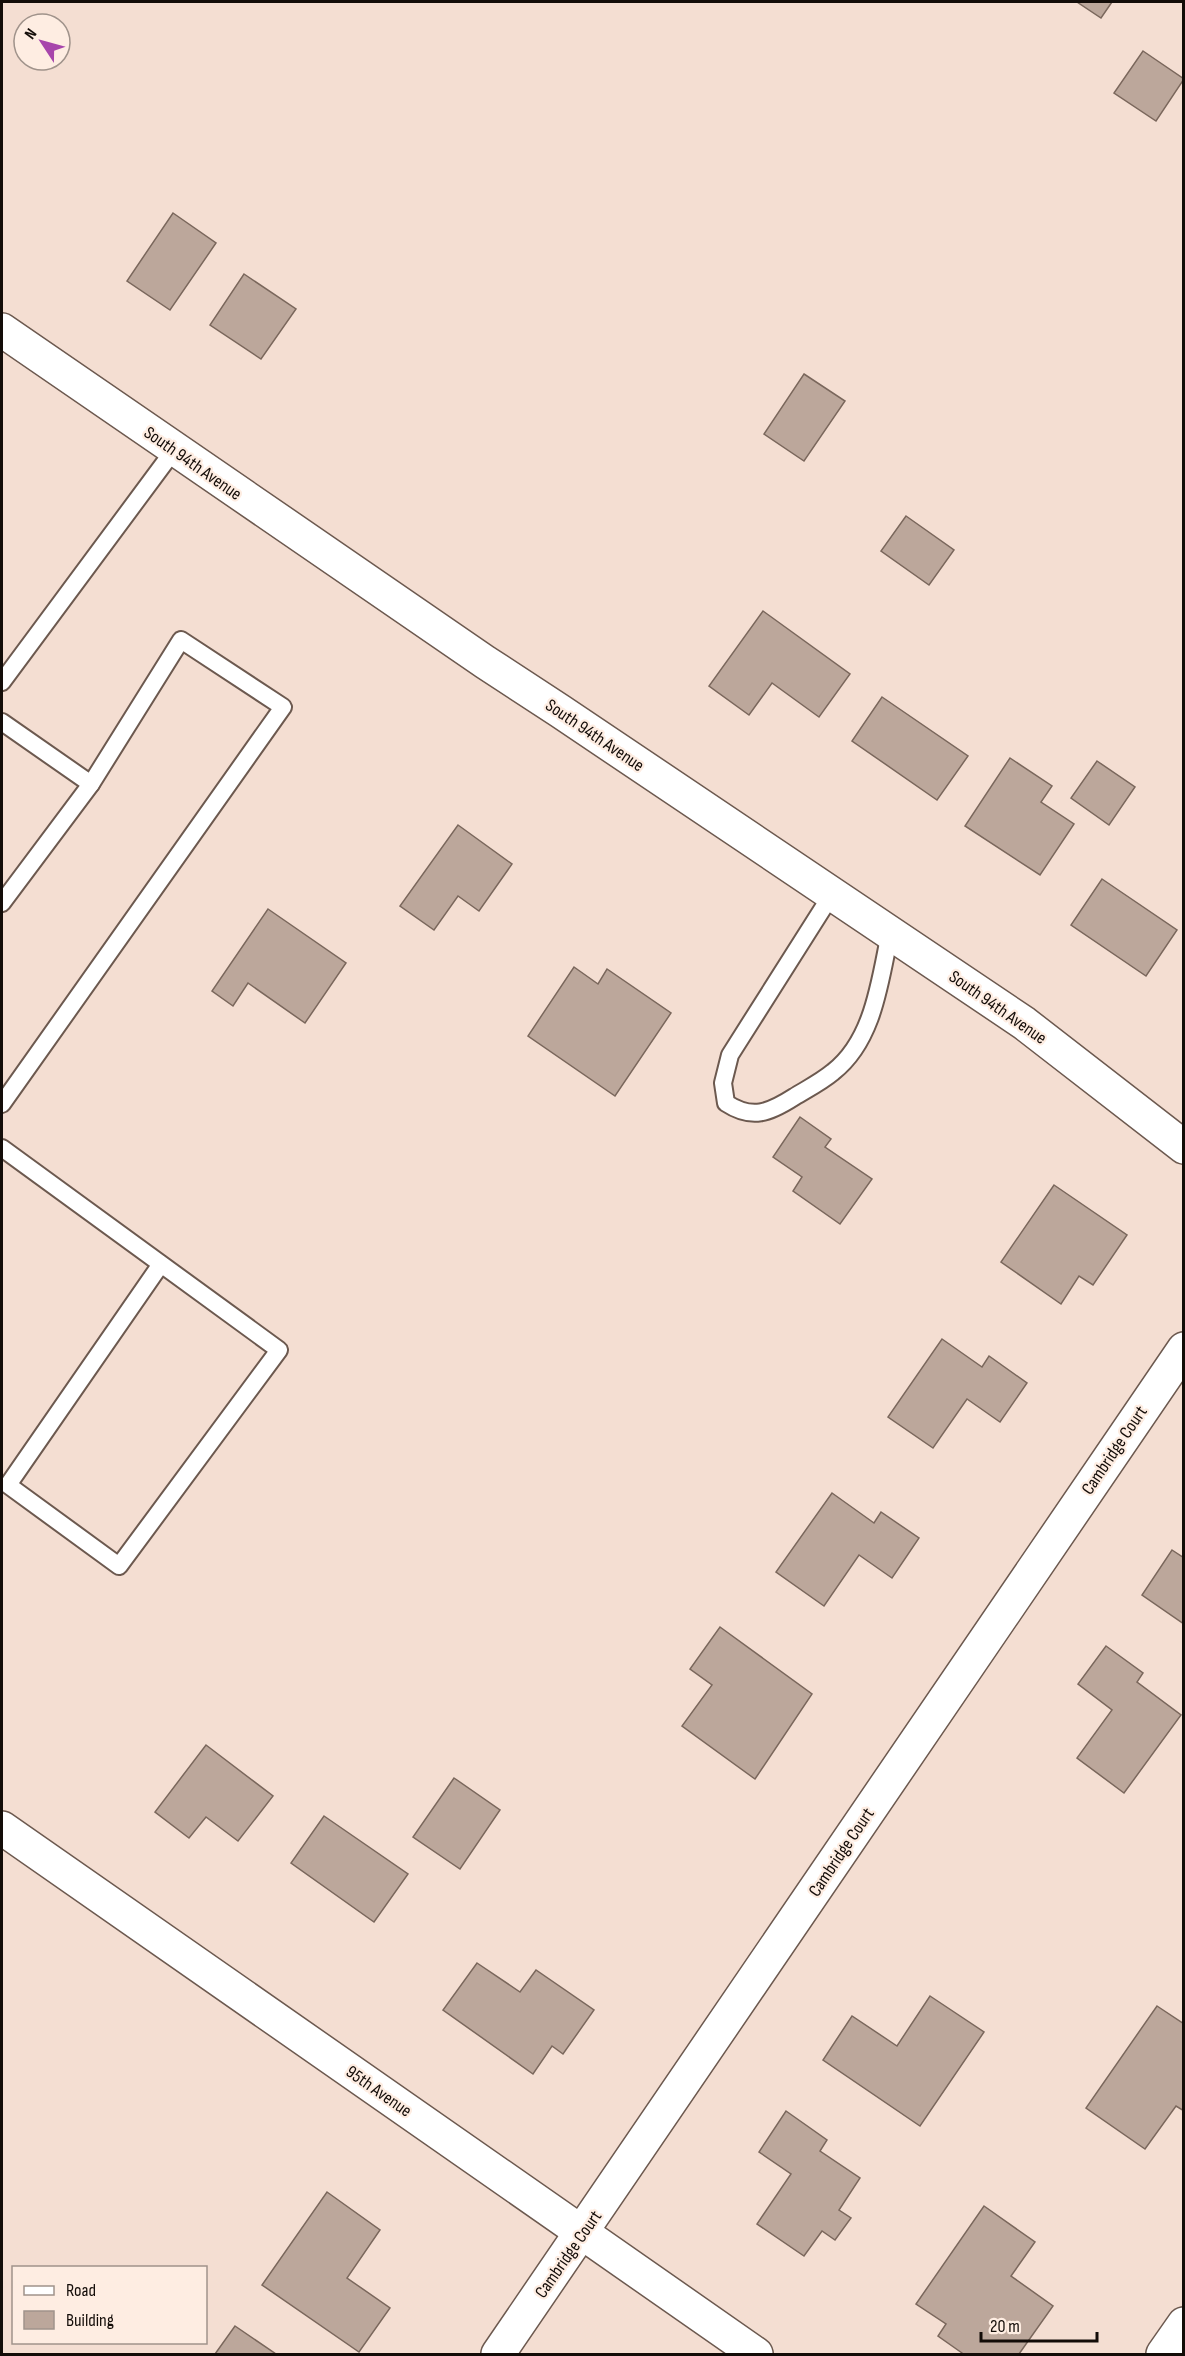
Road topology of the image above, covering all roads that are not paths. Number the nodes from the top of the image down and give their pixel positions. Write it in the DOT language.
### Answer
graph roads {
  1 [pos="2,330"];
  2 [pos="174,450"];
  3 [pos="2,682"];
  4 [pos="2,722"];
  5 [pos="91,784"];
  6 [pos="832,894"];
  7 [pos="2,903"];
  8 [pos="890,933"];
  9 [pos="2,1104"];
  10 [pos="1184,1147"];
  11 [pos="2,1148"];
  12 [pos="161,1264"];
  13 [pos="1184,1348"];
  14 [pos="2,1828"];
  15 [pos="582,2233"];
  16 [pos="1184,2325"];
  17 [pos="498,2355"];
  18 [pos="756,2355"];
  19 [pos="1163,2355"];
  1 -- 2 [label="street, South 94th Avenue"];
  2 -- 3 [label="lane"];
  2 -- 6 [label="street, South 94th Avenue"];
  4 -- 5 [label="lane"];
  5 -- 7 [label="lane"];
  5 -- 9 [label="lane"];
  6 -- 8 [label="street, South 94th Avenue"];
  6 -- 8 [label="lane"];
  8 -- 10 [label="street, South 94th Avenue"];
  11 -- 12 [label="lane"];
  12 -- 12 [label="lane"];
  13 -- 15 [label="street, Cambridge Court"];
  14 -- 15 [label="street, 95th Avenue"];
  15 -- 17 [label="street, Cambridge Court"];
  15 -- 18 [label="street, 95th Avenue"];
  16 -- 19 [label="street"];
}
